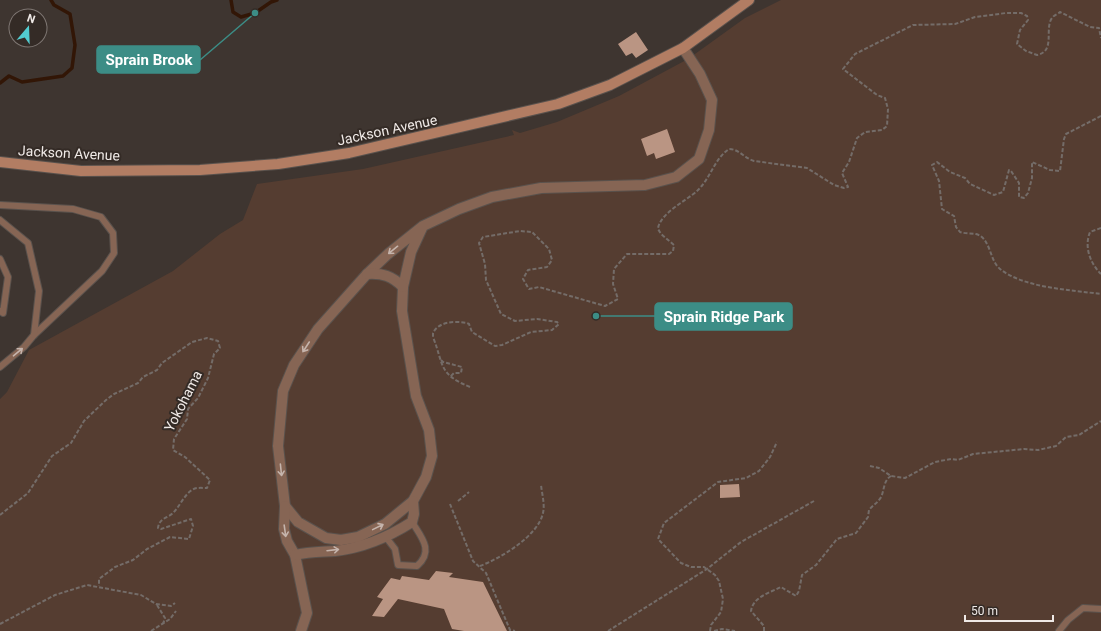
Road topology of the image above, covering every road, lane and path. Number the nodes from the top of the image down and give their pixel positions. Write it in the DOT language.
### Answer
graph roads {
  1 [pos="749,0"];
  2 [pos="1101,38"];
  3 [pos="683,48"];
  4 [pos="1101,116"];
  5 [pos="0,162"];
  6 [pos="0,205"];
  7 [pos="0,220"];
  8 [pos="423,226"];
  9 [pos="1101,228"];
  10 [pos="0,259"];
  11 [pos="367,274"];
  12 [pos="1101,274"];
  13 [pos="403,287"];
  14 [pos="1101,294"];
  15 [pos="1,314"];
  16 [pos="34,335"];
  17 [pos="440,359"];
  18 [pos="0,368"];
  19 [pos="450,377"];
  20 [pos="470,387"];
  21 [pos="1101,422"];
  22 [pos="777,442"];
  23 [pos="870,466"];
  24 [pos="891,476"];
  25 [pos="541,485"];
  26 [pos="469,492"];
  27 [pos="413,501"];
  28 [pos="458,501"];
  29 [pos="814,501"];
  30 [pos="450,504"];
  31 [pos="285,506"];
  32 [pos="0,515"];
  33 [pos="412,522"];
  34 [pos="385,536"];
  35 [pos="295,555"];
  36 [pos="480,566"];
  37 [pos="707,569"];
  38 [pos="99,586"];
  39 [pos="175,603"];
  40 [pos="156,604"];
  41 [pos="1101,610"];
  42 [pos="176,611"];
  43 [pos="0,624"];
  44 [pos="163,624"];
  45 [pos="151,631"];
  46 [pos="301,631"];
  47 [pos="515,631"];
  48 [pos="608,631"];
  49 [pos="710,631"];
  50 [pos="714,631"];
  51 [pos="735,631"];
  52 [pos="764,631"];
  53 [pos="1059,631"];
  1 -- 3 [label="main road, Jackson Avenue"];
  2 -- 17 [label="path"];
  3 -- 5 [label="main road, Jackson Avenue"];
  3 -- 8 [label="street"];
  4 -- 14 [label="path"];
  6 -- 16 [label="lane"];
  7 -- 16 [label="lane"];
  8 -- 11 [label="street, one-way"];
  8 -- 13 [label="street"];
  9 -- 12 [label="path"];
  10 -- 15 [label="lane"];
  11 -- 13 [label="street"];
  11 -- 31 [label="street, one-way"];
  13 -- 27 [label="street"];
  18 -- 16 [label="lane, one-way"];
  17 -- 19 [label="path"];
  17 -- 19 [label="path"];
  19 -- 20 [label="path"];
  21 -- 24 [label="path"];
  22 -- 37 [label="path"];
  23 -- 24 [label="path"];
  24 -- 52 [label="path"];
  25 -- 36 [label="path"];
  26 -- 28 [label="path"];
  31 -- 27 [label="street, one-way"];
  27 -- 33 [label="street"];
  29 -- 37 [label="path"];
  30 -- 36 [label="path"];
  31 -- 35 [label="street, one-way"];
  32 -- 38 [label="path, Yokohama"];
  33 -- 34 [label="street"];
  33 -- 34 [label="lane"];
  35 -- 34 [label="street, one-way"];
  35 -- 46 [label="street"];
  36 -- 47 [label="path"];
  37 -- 48 [label="path"];
  37 -- 49 [label="path"];
  38 -- 40 [label="path"];
  38 -- 43 [label="path"];
  39 -- 40 [label="path"];
  40 -- 44 [label="path"];
  41 -- 53 [label="lane"];
  42 -- 44 [label="path"];
  44 -- 45 [label="path"];
  50 -- 51 [label="path"];
}
